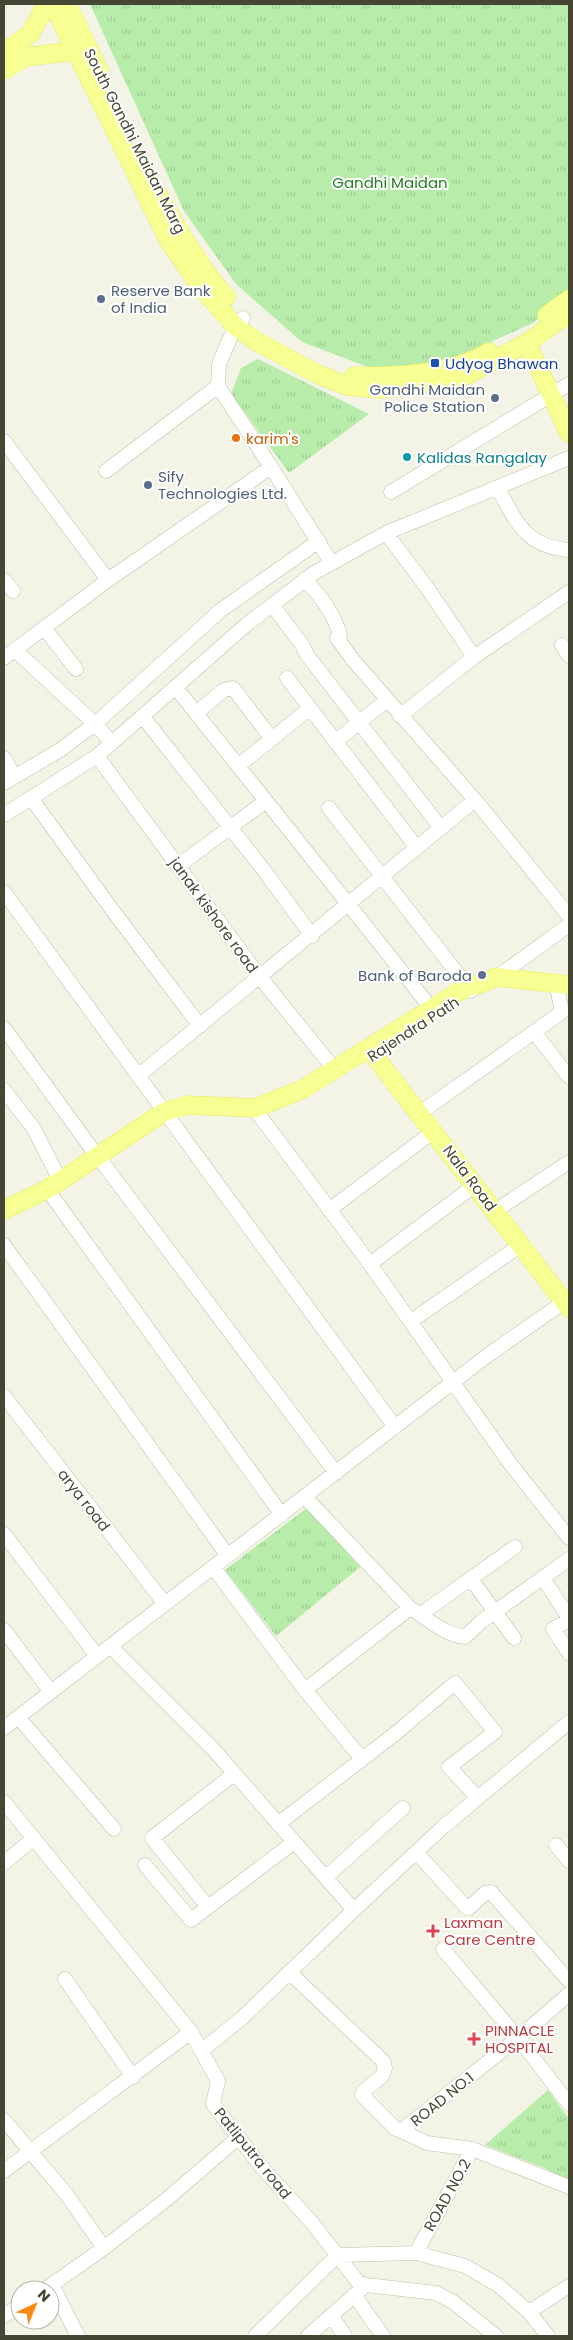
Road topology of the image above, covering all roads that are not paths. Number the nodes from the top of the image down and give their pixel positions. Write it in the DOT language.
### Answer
graph roads {
  1 [pos="47,4"];
  2 [pos="53,4"];
  3 [pos="67,4"];
  4 [pos="76,24"];
  5 [pos="75,51"];
  6 [pos="4,52"];
  7 [pos="4,70"];
  8 [pos="569,299"];
  9 [pos="569,313"];
  10 [pos="239,322"];
  11 [pos="525,338"];
  12 [pos="569,384"];
  13 [pos="218,386"];
  14 [pos="550,395"];
  15 [pos="569,433"];
  16 [pos="4,441"];
  17 [pos="569,458"];
  18 [pos="271,466"];
  19 [pos="106,471"];
  20 [pos="498,488"];
  21 [pos="391,492"];
  22 [pos="386,534"];
  23 [pos="319,542"];
  24 [pos="569,550"];
  25 [pos="331,562"];
  26 [pos="306,579"];
  27 [pos="4,580"];
  28 [pos="108,580"];
  29 [pos="13,591"];
  30 [pos="569,592"];
  31 [pos="272,606"];
  32 [pos="45,629"];
  33 [pos="10,654"];
  34 [pos="474,657"];
  35 [pos="76,670"];
  36 [pos="287,678"];
  37 [pos="176,688"];
  38 [pos="387,700"];
  39 [pos="309,709"];
  40 [pos="196,713"];
  41 [pos="143,716"];
  42 [pos="400,716"];
  43 [pos="359,723"];
  44 [pos="95,724"];
  45 [pos="272,739"];
  46 [pos="335,742"];
  47 [pos="112,743"];
  48 [pos="97,756"];
  49 [pos="4,758"];
  50 [pos="238,766"];
  51 [pos="9,780"];
  52 [pos="31,798"];
  53 [pos="475,800"];
  54 [pos="266,801"];
  55 [pos="329,808"];
  56 [pos="4,815"];
  57 [pos="229,828"];
  58 [pos="441,828"];
  59 [pos="417,848"];
  60 [pos="178,866"];
  61 [pos="382,876"];
  62 [pos="4,892"];
  63 [pos="348,904"];
  64 [pos="569,916"];
  65 [pos="569,925"];
  66 [pos="312,936"];
  67 [pos="259,976"];
  68 [pos="497,977"];
  69 [pos="562,983"];
  70 [pos="472,987"];
  71 [pos="430,1008"];
  72 [pos="200,1026"];
  73 [pos="4,1028"];
  74 [pos="534,1032"];
  75 [pos="372,1052"];
  76 [pos="335,1070"];
  77 [pos="138,1076"];
  78 [pos="569,1077"];
  79 [pos="4,1090"];
  80 [pos="305,1093"];
  81 [pos="420,1113"];
  82 [pos="167,1115"];
  83 [pos="259,1115"];
  84 [pos="434,1131"];
  85 [pos="99,1159"];
  86 [pos="569,1162"];
  87 [pos="475,1185"];
  88 [pos="56,1189"];
  89 [pos="4,1210"];
  90 [pos="329,1210"];
  91 [pos="495,1211"];
  92 [pos="4,1218"];
  93 [pos="521,1245"];
  94 [pos="4,1246"];
  95 [pos="370,1264"];
  96 [pos="567,1305"];
  97 [pos="411,1321"];
  98 [pos="454,1381"];
  99 [pos="4,1396"];
  100 [pos="395,1427"];
  101 [pos="336,1473"];
  102 [pos="305,1497"];
  103 [pos="282,1514"];
  104 [pos="4,1534"];
  105 [pos="569,1538"];
  106 [pos="515,1547"];
  107 [pos="228,1556"];
  108 [pos="569,1559"];
  109 [pos="213,1567"];
  110 [pos="543,1578"];
  111 [pos="471,1579"];
  112 [pos="165,1604"];
  113 [pos="416,1611"];
  114 [pos="494,1612"];
  115 [pos="569,1619"];
  116 [pos="4,1630"];
  117 [pos="514,1638"];
  118 [pos="110,1646"];
  119 [pos="569,1653"];
  120 [pos="97,1656"];
  121 [pos="305,1690"];
  122 [pos="50,1692"];
  123 [pos="8,1721"];
  124 [pos="568,1727"];
  125 [pos="362,1759"];
  126 [pos="234,1774"];
  127 [pos="477,1798"];
  128 [pos="4,1802"];
  129 [pos="403,1808"];
  130 [pos="278,1824"];
  131 [pos="114,1829"];
  132 [pos="34,1838"];
  133 [pos="294,1842"];
  134 [pos="556,1845"];
  135 [pos="416,1852"];
  136 [pos="569,1862"];
  137 [pos="4,1863"];
  138 [pos="144,1865"];
  139 [pos="326,1878"];
  140 [pos="208,1907"];
  141 [pos="354,1910"];
  142 [pos="443,1949"];
  143 [pos="289,1972"];
  144 [pos="65,1979"];
  145 [pos="569,1982"];
  146 [pos="569,1994"];
  147 [pos="191,2032"];
  148 [pos="518,2038"];
  149 [pos="201,2051"];
  150 [pos="133,2077"];
  151 [pos="569,2104"];
  152 [pos="4,2120"];
  153 [pos="401,2131"];
  154 [pos="239,2137"];
  155 [pos="472,2149"];
  156 [pos="29,2151"];
  157 [pos="4,2171"];
  158 [pos="569,2187"];
  159 [pos="104,2248"];
  160 [pos="416,2253"];
  161 [pos="338,2254"];
  162 [pos="59,2280"];
  163 [pos="366,2285"];
  164 [pos="569,2286"];
  165 [pos="354,2295"];
  166 [pos="60,2307"];
  167 [pos="528,2312"];
  168 [pos="331,2315"];
  169 [pos="78,2336"];
  170 [pos="255,2336"];
  171 [pos="308,2336"];
  172 [pos="345,2336"];
  173 [pos="383,2336"];
  174 [pos="495,2336"];
  175 [pos="548,2336"];
  1 -- 6 [label="main road"];
  2 -- 5 [label="main road"];
  3 -- 4 [label="main road, South Gandhi Maidan Marg"];
  4 -- 5 [label="main road"];
  4 -- 10 [label="main road, South Gandhi Maidan Marg"];
  5 -- 7 [label="main road"];
  5 -- 10 [label="main road"];
  8 -- 11 [label="main road"];
  9 -- 11 [label="main road"];
  10 -- 11 [label="main road, South Gandhi Maidan Marg"];
  10 -- 13 [label="street"];
  11 -- 14 [label="main road"];
  12 -- 14 [label="street"];
  13 -- 18 [label="street"];
  13 -- 19 [label="street"];
  14 -- 15 [label="main road"];
  14 -- 21 [label="street"];
  16 -- 28 [label="street"];
  17 -- 20 [label="street"];
  18 -- 23 [label="street"];
  18 -- 28 [label="street"];
  20 -- 22 [label="street"];
  20 -- 24 [label="street"];
  22 -- 25 [label="street"];
  22 -- 34 [label="street"];
  23 -- 25 [label="street"];
  23 -- 44 [label="street"];
  25 -- 26 [label="street"];
  26 -- 31 [label="street"];
  26 -- 38 [label="street"];
  27 -- 29 [label="street"];
  28 -- 32 [label="street"];
  30 -- 34 [label="street"];
  31 -- 37 [label="street"];
  31 -- 43 [label="street"];
  32 -- 33 [label="street"];
  32 -- 35 [label="street"];
  33 -- 44 [label="street"];
  34 -- 42 [label="street"];
  36 -- 39 [label="street"];
  37 -- 40 [label="street"];
  37 -- 41 [label="street"];
  38 -- 42 [label="street"];
  38 -- 43 [label="street"];
  39 -- 45 [label="street"];
  39 -- 46 [label="street"];
  40 -- 45 [label="street"];
  40 -- 50 [label="street"];
  41 -- 47 [label="street"];
  41 -- 57 [label="street"];
  42 -- 53 [label="street"];
  43 -- 46 [label="street"];
  43 -- 58 [label="street"];
  44 -- 47 [label="street"];
  44 -- 51 [label="street"];
  45 -- 50 [label="street"];
  46 -- 59 [label="street"];
  47 -- 48 [label="street"];
  48 -- 52 [label="street"];
  48 -- 60 [label="street, janak kishore road"];
  49 -- 51 [label="street"];
  50 -- 54 [label="street"];
  52 -- 56 [label="street"];
  52 -- 72 [label="street"];
  53 -- 58 [label="street"];
  53 -- 64 [label="street"];
  54 -- 57 [label="street"];
  54 -- 63 [label="street"];
  55 -- 61 [label="street"];
  57 -- 60 [label="street"];
  57 -- 66 [label="street"];
  58 -- 59 [label="street"];
  59 -- 61 [label="street"];
  60 -- 67 [label="street, janak kishore road"];
  61 -- 63 [label="street"];
  61 -- 70 [label="street"];
  62 -- 77 [label="street"];
  63 -- 66 [label="street"];
  63 -- 71 [label="street"];
  65 -- 68 [label="street"];
  66 -- 67 [label="street"];
  67 -- 72 [label="street"];
  67 -- 76 [label="street, janak kishore road"];
  68 -- 69 [label="main road"];
  68 -- 70 [label="main road"];
  69 -- 74 [label="street"];
  70 -- 71 [label="main road, Rajendra Path"];
  70 -- 75 [label="main road, Rajendra Path"];
  71 -- 75 [label="main road, Rajendra Path"];
  72 -- 77 [label="street"];
  73 -- 85 [label="street"];
  74 -- 78 [label="street"];
  74 -- 81 [label="street"];
  75 -- 76 [label="main road, Rajendra Path"];
  75 -- 80 [label="main road, Rajendra Path"];
  75 -- 81 [label="main road, Nala Road"];
  76 -- 80 [label="main road, Rajendra Path"];
  77 -- 82 [label="street"];
  79 -- 88 [label="street"];
  80 -- 82 [label="main road, Rajendra Path"];
  80 -- 83 [label="main road, Rajendra Path"];
  81 -- 84 [label="main road, Nala Road"];
  82 -- 83 [label="main road, Rajendra Path"];
  82 -- 85 [label="main road, Rajendra Path"];
  82 -- 100 [label="street"];
  83 -- 90 [label="street"];
  84 -- 87 [label="main road, Nala Road"];
  84 -- 90 [label="street"];
  85 -- 88 [label="main road, Rajendra Path"];
  85 -- 101 [label="street"];
  86 -- 91 [label="street"];
  87 -- 91 [label="main road, Nala Road"];
  87 -- 95 [label="street"];
  88 -- 89 [label="main road, Rajendra Path"];
  88 -- 92 [label="main road, Rajendra Path"];
  88 -- 103 [label="street"];
  90 -- 95 [label="street"];
  91 -- 93 [label="main road, Nala Road"];
  93 -- 96 [label="main road, Nala Road"];
  93 -- 97 [label="street"];
  94 -- 107 [label="street"];
  95 -- 97 [label="street"];
  96 -- 98 [label="street"];
  97 -- 98 [label="street"];
  98 -- 100 [label="street"];
  98 -- 105 [label="street"];
  99 -- 112 [label="street, arya road"];
  100 -- 101 [label="street"];
  101 -- 102 [label="street"];
  102 -- 103 [label="street"];
  102 -- 113 [label="street"];
  103 -- 107 [label="street"];
  104 -- 120 [label="street"];
  106 -- 111 [label="street"];
  107 -- 109 [label="street"];
  108 -- 110 [label="street"];
  109 -- 112 [label="street"];
  109 -- 121 [label="street"];
  110 -- 114 [label="street"];
  110 -- 115 [label="street"];
  111 -- 113 [label="street"];
  111 -- 114 [label="street"];
  112 -- 118 [label="street"];
  113 -- 114 [label="street"];
  113 -- 121 [label="street"];
  114 -- 117 [label="street"];
  115 -- 119 [label="street"];
  116 -- 122 [label="street"];
  118 -- 120 [label="street"];
  118 -- 126 [label="street"];
  120 -- 122 [label="street"];
  121 -- 125 [label="street"];
  122 -- 123 [label="street"];
  123 -- 131 [label="street"];
  124 -- 127 [label="street"];
  125 -- 127 [label="street"];
  125 -- 130 [label="street"];
  126 -- 130 [label="street"];
  126 -- 140 [label="street"];
  127 -- 135 [label="street"];
  128 -- 132 [label="street, Patliputra road"];
  129 -- 139 [label="street"];
  130 -- 133 [label="street"];
  132 -- 137 [label="street"];
  132 -- 147 [label="street, Patliputra road"];
  133 -- 139 [label="street"];
  133 -- 140 [label="street"];
  134 -- 136 [label="street"];
  135 -- 141 [label="street"];
  135 -- 145 [label="street"];
  138 -- 140 [label="street"];
  139 -- 141 [label="street"];
  141 -- 143 [label="street"];
  142 -- 148 [label="street"];
  143 -- 149 [label="street"];
  143 -- 153 [label="street"];
  144 -- 150 [label="street"];
  146 -- 148 [label="street, ROAD NO.1"];
  147 -- 149 [label="street, Patliputra road"];
  147 -- 150 [label="street"];
  148 -- 151 [label="street"];
  148 -- 153 [label="street, ROAD NO.1"];
  149 -- 154 [label="street, Patliputra road"];
  150 -- 156 [label="street"];
  152 -- 156 [label="street"];
  153 -- 155 [label="street, ROAD NO.1"];
  154 -- 159 [label="street"];
  154 -- 161 [label="street, Patliputra road"];
  155 -- 158 [label="street, ROAD NO.2"];
  155 -- 160 [label="street, ROAD NO.2"];
  156 -- 157 [label="street"];
  156 -- 159 [label="street"];
  159 -- 162 [label="street"];
  160 -- 161 [label="street"];
  160 -- 167 [label="street"];
  161 -- 163 [label="street, Patliputra road"];
  161 -- 170 [label="street"];
  163 -- 165 [label="street"];
  163 -- 174 [label="street"];
  164 -- 167 [label="street"];
  165 -- 168 [label="street"];
  165 -- 173 [label="street"];
  166 -- 169 [label="street"];
  167 -- 175 [label="street"];
  168 -- 171 [label="street"];
  168 -- 172 [label="street"];
}
